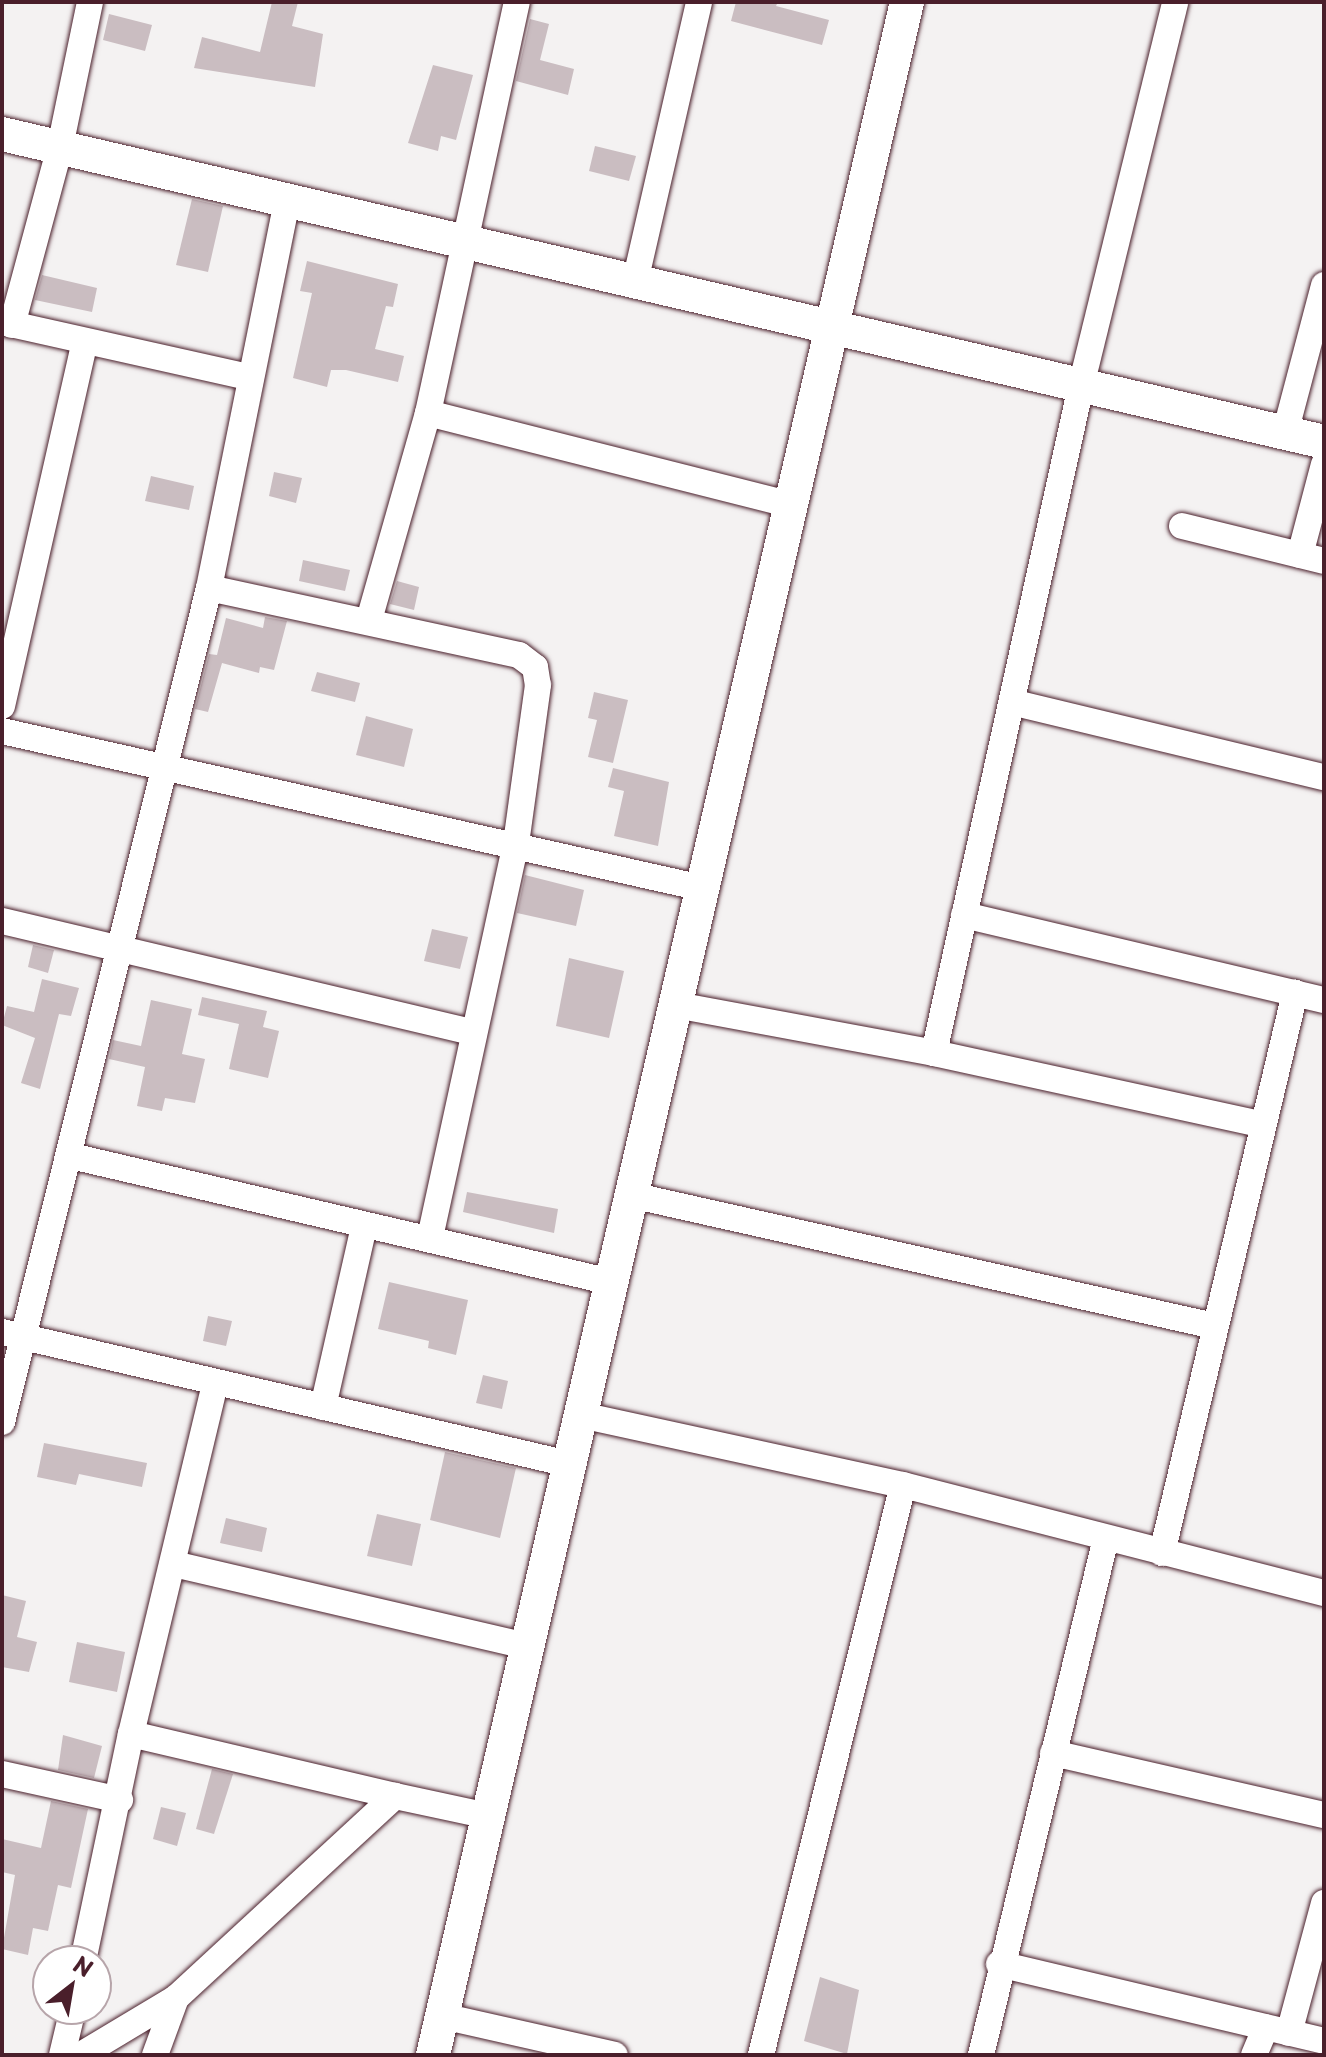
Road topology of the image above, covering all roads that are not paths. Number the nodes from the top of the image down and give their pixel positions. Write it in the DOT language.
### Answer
graph roads {
  1 [pos="90,2"];
  2 [pos="517,2"];
  3 [pos="699,2"];
  4 [pos="907,2"];
  5 [pos="1175,2"];
  6 [pos="2,134"];
  7 [pos="60,147"];
  8 [pos="287,200"];
  9 [pos="464,242"];
  10 [pos="635,282"];
  11 [pos="1324,285"];
  12 [pos="7,324"];
  13 [pos="832,327"];
  14 [pos="85,342"];
  15 [pos="249,377"];
  16 [pos="1081,386"];
  17 [pos="428,413"];
  18 [pos="1285,433"];
  19 [pos="1324,442"];
  20 [pos="1324,464"];
  21 [pos="791,505"];
  22 [pos="1182,526"];
  23 [pos="1312,558"];
  24 [pos="209,588"];
  25 [pos="369,620"];
  26 [pos="1015,703"];
  27 [pos="2,706"];
  28 [pos="2,731"];
  29 [pos="166,769"];
  30 [pos="1324,777"];
  31 [pos="516,843"];
  32 [pos="702,888"];
  33 [pos="964,915"];
  34 [pos="2,921"];
  35 [pos="121,946"];
  36 [pos="1295,993"];
  37 [pos="1324,1000"];
  38 [pos="676,1005"];
  39 [pos="473,1032"];
  40 [pos="934,1053"];
  41 [pos="1263,1125"];
  42 [pos="71,1156"];
  43 [pos="631,1195"];
  44 [pos="364,1226"];
  45 [pos="430,1239"];
  46 [pos="611,1282"];
  47 [pos="1214,1326"];
  48 [pos="13,1336"];
  49 [pos="215,1383"];
  50 [pos="323,1407"];
  51 [pos="581,1415"];
  52 [pos="2,1422"];
  53 [pos="569,1464"];
  54 [pos="903,1485"];
  55 [pos="1106,1538"];
  56 [pos="1162,1553"];
  57 [pos="174,1564"];
  58 [pos="1324,1593"];
  59 [pos="527,1646"];
  60 [pos="131,1734"];
  61 [pos="1053,1753"];
  62 [pos="2,1774"];
  63 [pos="395,1796"];
  64 [pos="120,1800"];
  65 [pos="1324,1815"];
  66 [pos="488,1816"];
  67 [pos="1324,1903"];
  68 [pos="87,1945"];
  69 [pos="999,1964"];
  70 [pos="176,1998"];
  71 [pos="442,2016"];
  72 [pos="69,2025"];
  73 [pos="1278,2030"];
  74 [pos="1324,2041"];
  75 [pos="62,2055"];
  76 [pos="81,2055"];
  77 [pos="155,2055"];
  78 [pos="433,2055"];
  79 [pos="615,2055"];
  80 [pos="761,2055"];
  81 [pos="981,2055"];
  82 [pos="1254,2055"];
  1 -- 7 [label="street"];
  2 -- 9 [label="street"];
  3 -- 10 [label="street"];
  4 -- 13 [label="street"];
  5 -- 16 [label="street"];
  6 -- 7 [label="street"];
  7 -- 8 [label="street"];
  7 -- 12 [label="street"];
  8 -- 9 [label="street"];
  8 -- 15 [label="street"];
  9 -- 10 [label="street"];
  9 -- 17 [label="street"];
  10 -- 13 [label="street"];
  11 -- 18 [label="street"];
  12 -- 14 [label="street"];
  13 -- 16 [label="street"];
  13 -- 21 [label="street"];
  14 -- 15 [label="street"];
  14 -- 27 [label="street"];
  15 -- 24 [label="street"];
  16 -- 18 [label="street"];
  16 -- 26 [label="street"];
  17 -- 21 [label="street"];
  17 -- 25 [label="street"];
  18 -- 19 [label="street"];
  20 -- 23 [label="street"];
  21 -- 32 [label="street"];
  22 -- 23 [label="street"];
  24 -- 25 [label="street"];
  24 -- 29 [label="street"];
  25 -- 31 [label="street"];
  26 -- 30 [label="street"];
  26 -- 33 [label="street"];
  28 -- 29 [label="street"];
  29 -- 31 [label="street"];
  29 -- 35 [label="street"];
  31 -- 32 [label="street"];
  31 -- 39 [label="street"];
  32 -- 38 [label="street"];
  33 -- 36 [label="street"];
  33 -- 40 [label="street"];
  34 -- 35 [label="street"];
  35 -- 39 [label="street"];
  35 -- 42 [label="street"];
  36 -- 37 [label="street"];
  36 -- 41 [label="street"];
  38 -- 40 [label="street"];
  38 -- 43 [label="street"];
  39 -- 45 [label="street"];
  40 -- 41 [label="street"];
  41 -- 47 [label="street"];
  42 -- 44 [label="street"];
  42 -- 48 [label="street"];
  43 -- 46 [label="street"];
  43 -- 47 [label="street"];
  44 -- 45 [label="street"];
  44 -- 50 [label="street"];
  45 -- 46 [label="street"];
  46 -- 51 [label="street"];
  47 -- 56 [label="street"];
  48 -- 49 [label="street"];
  48 -- 52 [label="street"];
  49 -- 50 [label="street"];
  49 -- 57 [label="street"];
  50 -- 53 [label="street"];
  51 -- 53 [label="street"];
  51 -- 54 [label="street"];
  53 -- 59 [label="street"];
  54 -- 55 [label="street"];
  54 -- 80 [label="street"];
  55 -- 56 [label="street"];
  55 -- 61 [label="street"];
  56 -- 58 [label="street"];
  57 -- 59 [label="street"];
  57 -- 60 [label="street"];
  59 -- 66 [label="street"];
  60 -- 63 [label="street"];
  60 -- 64 [label="street"];
  61 -- 65 [label="street"];
  61 -- 69 [label="street"];
  62 -- 64 [label="street"];
  63 -- 66 [label="street"];
  63 -- 70 [label="street"];
  64 -- 68 [label="street"];
  66 -- 71 [label="street"];
  67 -- 73 [label="street"];
  69 -- 73 [label="street"];
  69 -- 81 [label="street"];
  70 -- 76 [label="street"];
  70 -- 77 [label="street"];
  71 -- 78 [label="street"];
  71 -- 79 [label="street"];
  72 -- 75 [label="street"];
  73 -- 74 [label="street"];
  73 -- 82 [label="street"];
}
